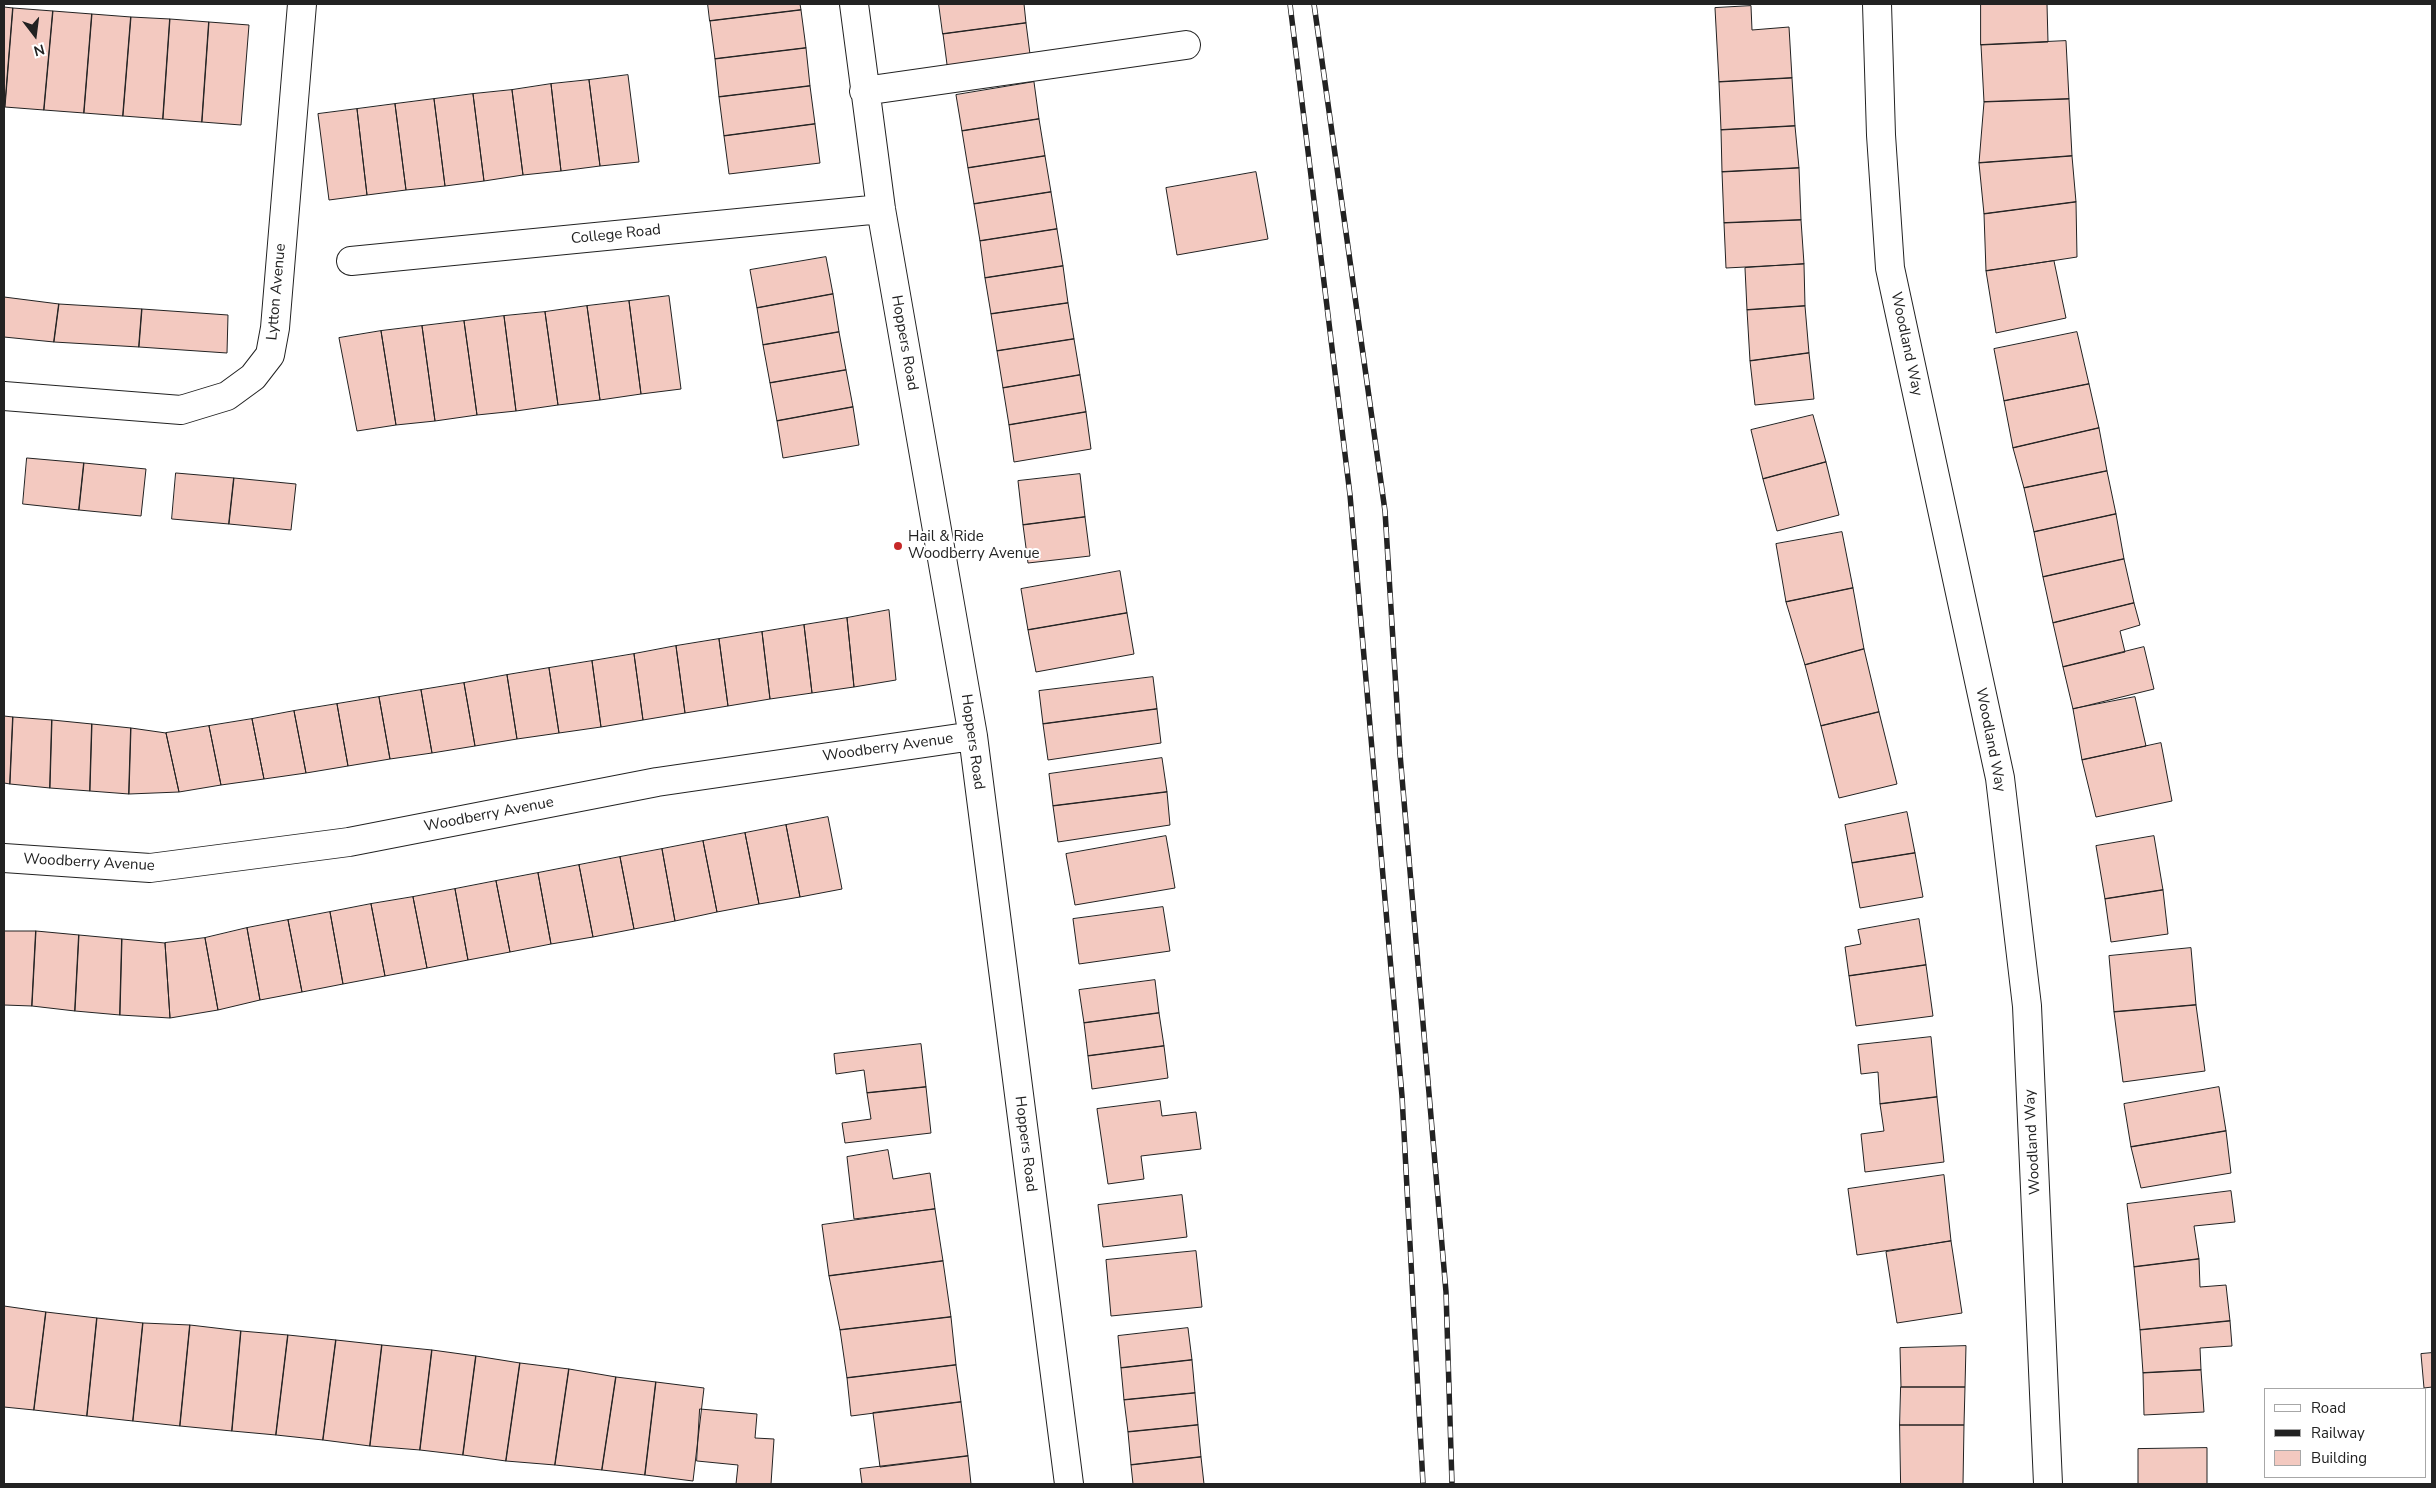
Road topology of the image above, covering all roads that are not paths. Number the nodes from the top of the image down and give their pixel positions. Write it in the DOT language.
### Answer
graph roads {
  1 [pos="302,4"];
  2 [pos="854,4"];
  3 [pos="1876,4"];
  4 [pos="1186,45"];
  5 [pos="864,91"];
  6 [pos="881,209"];
  7 [pos="351,261"];
  8 [pos="4,396"];
  9 [pos="972,736"];
  10 [pos="4,858"];
  11 [pos="1069,1484"];
  12 [pos="2048,1484"];
  1 -- 8 [label="street, Lytton Avenue"];
  2 -- 5 [label="street, Hoppers Road"];
  3 -- 12 [label="street, Woodland Way"];
  4 -- 5 [label="street"];
  5 -- 6 [label="street, Hoppers Road"];
  6 -- 7 [label="street, College Road"];
  6 -- 9 [label="street, Hoppers Road"];
  9 -- 10 [label="street, Woodberry Avenue"];
  9 -- 11 [label="street, Hoppers Road"];
}
